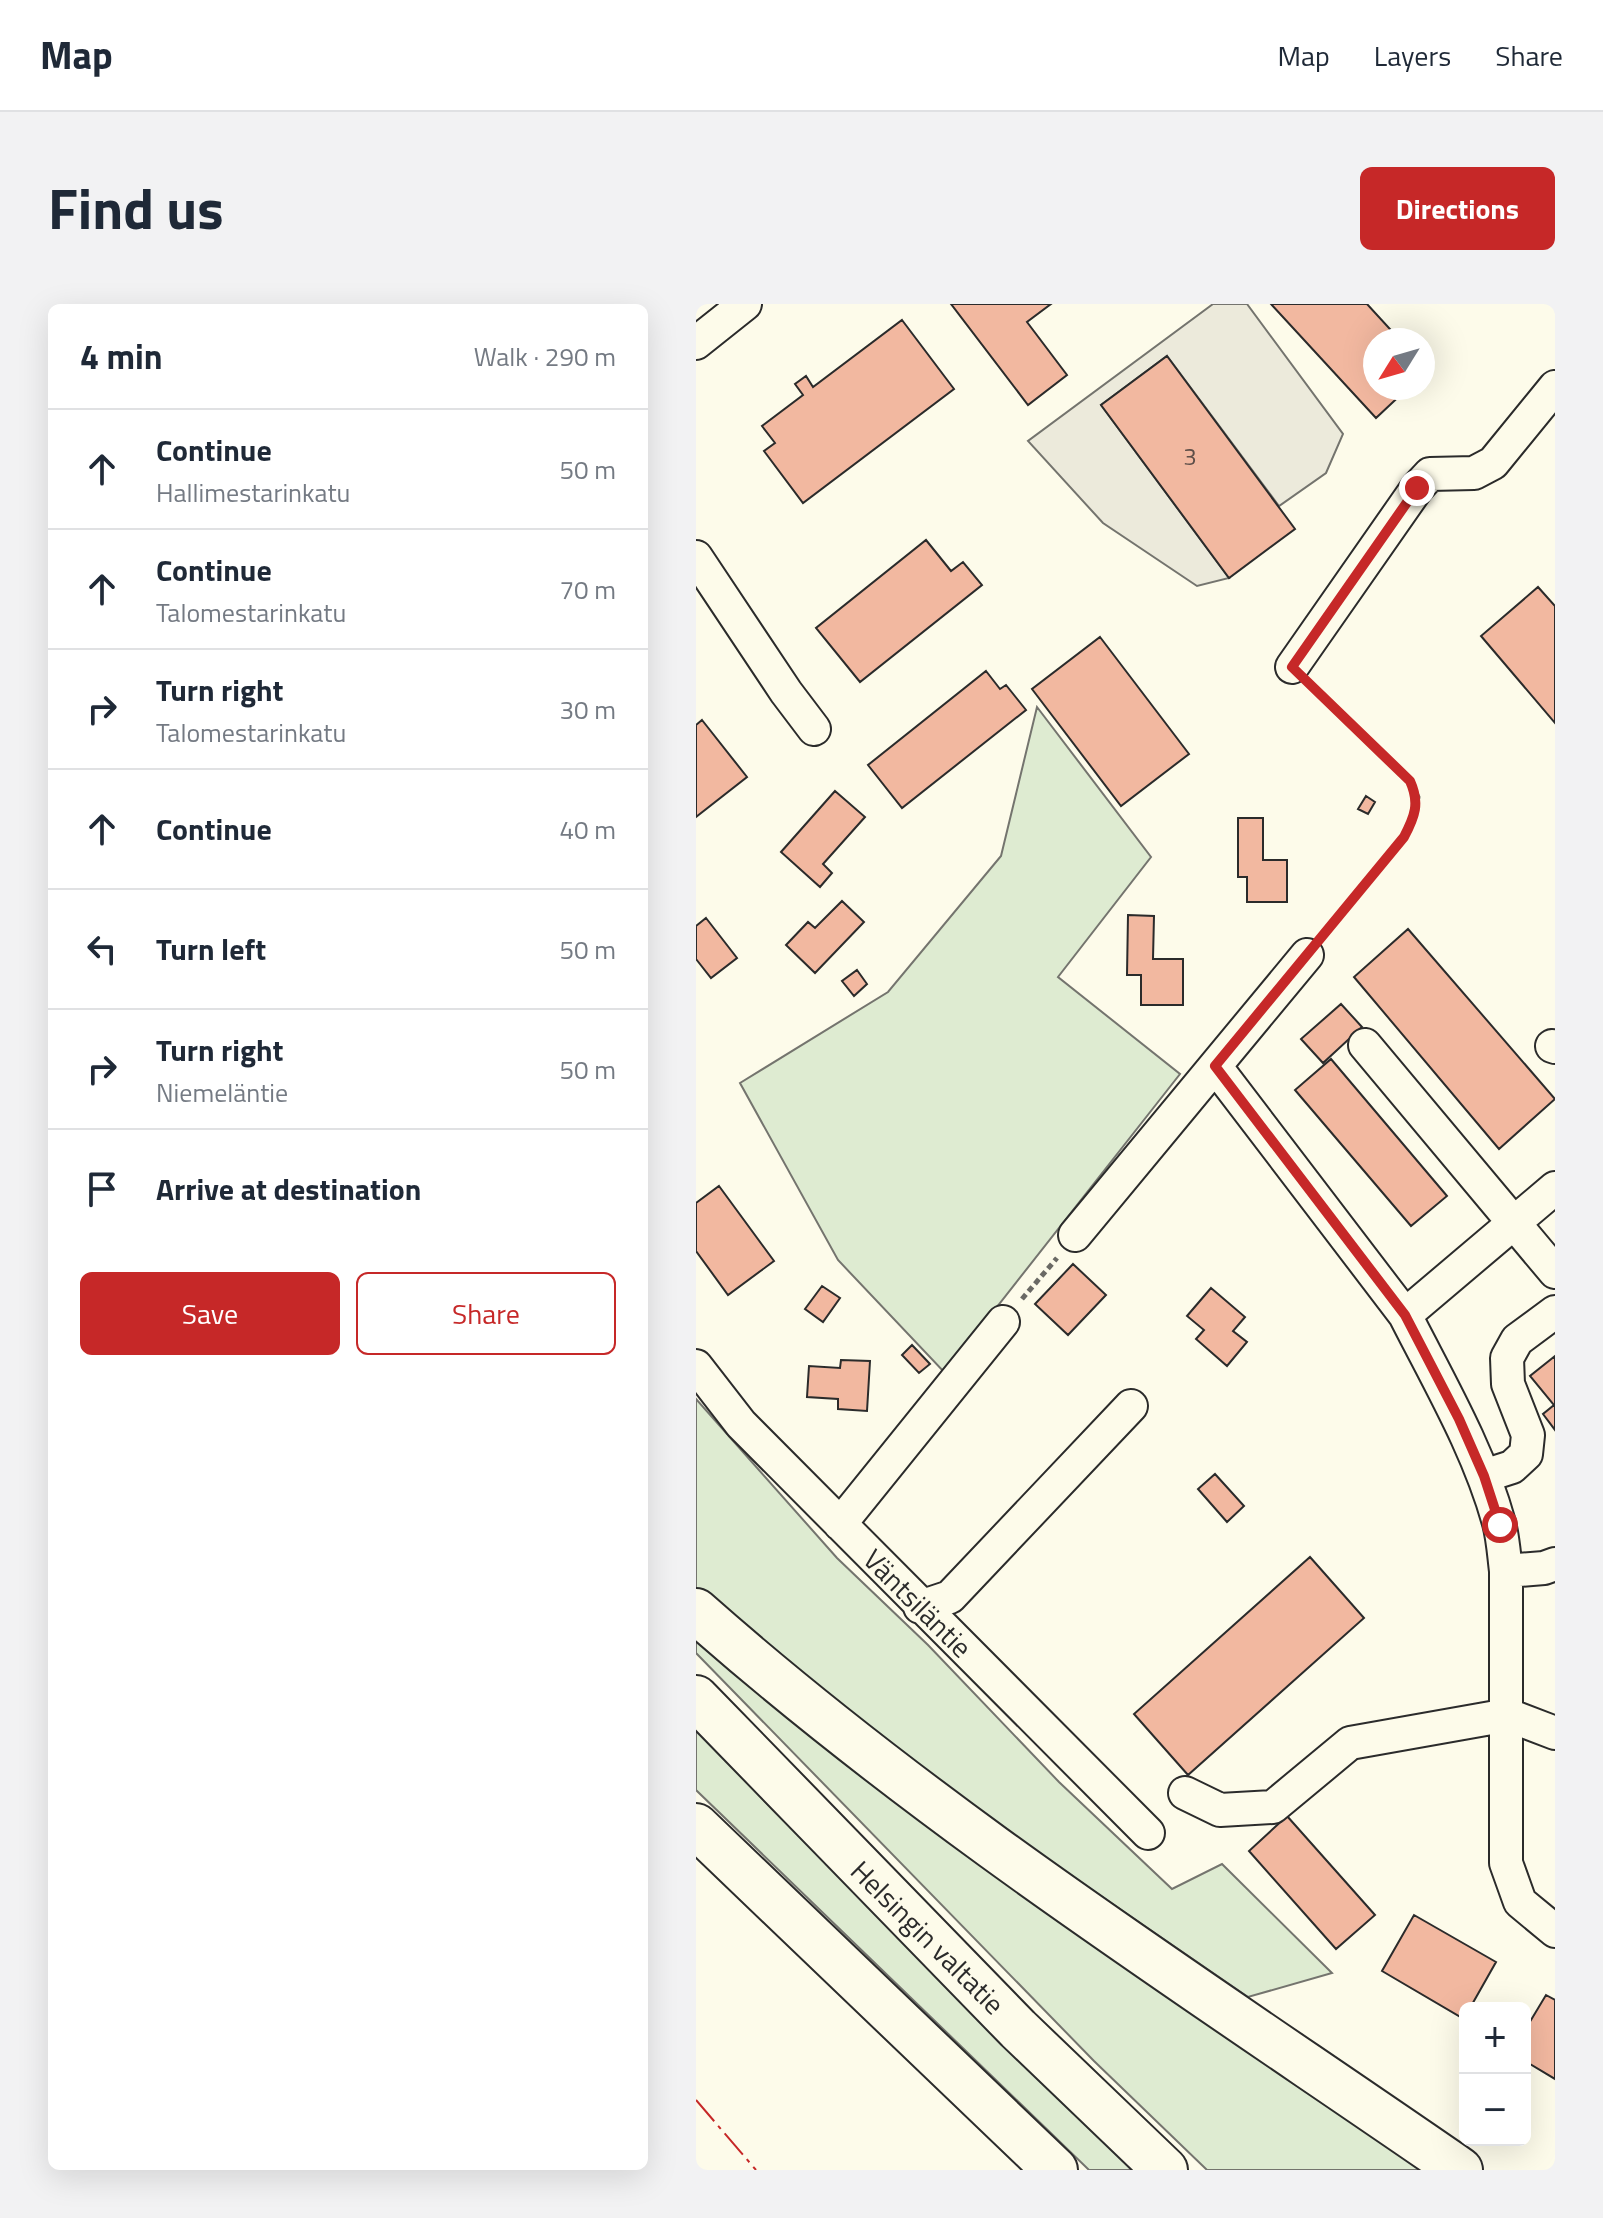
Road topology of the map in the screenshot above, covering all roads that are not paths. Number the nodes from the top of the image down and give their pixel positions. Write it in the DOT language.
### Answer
graph roads {
  1 [pos="734,307"];
  2 [pos="696,343"];
  3 [pos="1555,387"];
  4 [pos="696,557"];
  5 [pos="1292,667"];
  6 [pos="814,729"];
  7 [pos="1307,955"];
  8 [pos="1365,1045"];
  9 [pos="1215,1066"];
  10 [pos="1555,1188"];
  11 [pos="1513,1222"];
  12 [pos="1075,1235"];
  13 [pos="1555,1272"];
  14 [pos="1555,1312"];
  15 [pos="1405,1315"];
  16 [pos="1003,1322"];
  17 [pos="696,1366"];
  18 [pos="1131,1406"];
  19 [pos="1484,1476"];
  20 [pos="840,1524"];
  21 [pos="1555,1564"];
  22 [pos="1506,1571"];
  23 [pos="920,1607"];
  24 [pos="696,1611"];
  25 [pos="696,1698"];
  26 [pos="1508,1715"];
  27 [pos="1555,1733"];
  28 [pos="1185,1793"];
  29 [pos="696,1826"];
  30 [pos="1148,1833"];
  31 [pos="1555,1931"];
  32 [pos="1055,2170"];
  33 [pos="1165,2170"];
  34 [pos="1460,2170"];
  1 -- 2 [label="street"];
  3 -- 5 [label="street"];
  4 -- 6 [label="street"];
  7 -- 9 [label="street"];
  8 -- 11 [label="street"];
  9 -- 12 [label="street"];
  9 -- 15 [label="street"];
  10 -- 11 [label="street"];
  11 -- 13 [label="street"];
  11 -- 15 [label="street"];
  14 -- 19 [label="street"];
  15 -- 19 [label="street"];
  16 -- 20 [label="street"];
  17 -- 20 [label="street, Väntsiläntie"];
  18 -- 23 [label="street"];
  19 -- 22 [label="street"];
  20 -- 23 [label="street, Väntsiläntie"];
  21 -- 22 [label="street"];
  22 -- 26 [label="street"];
  23 -- 30 [label="street, Väntsiläntie"];
  24 -- 34 [label="highway"];
  25 -- 33 [label="highway, Helsingin valtatie"];
  26 -- 27 [label="street"];
  26 -- 28 [label="street"];
  26 -- 31 [label="street"];
  29 -- 32 [label="highway"];
}
